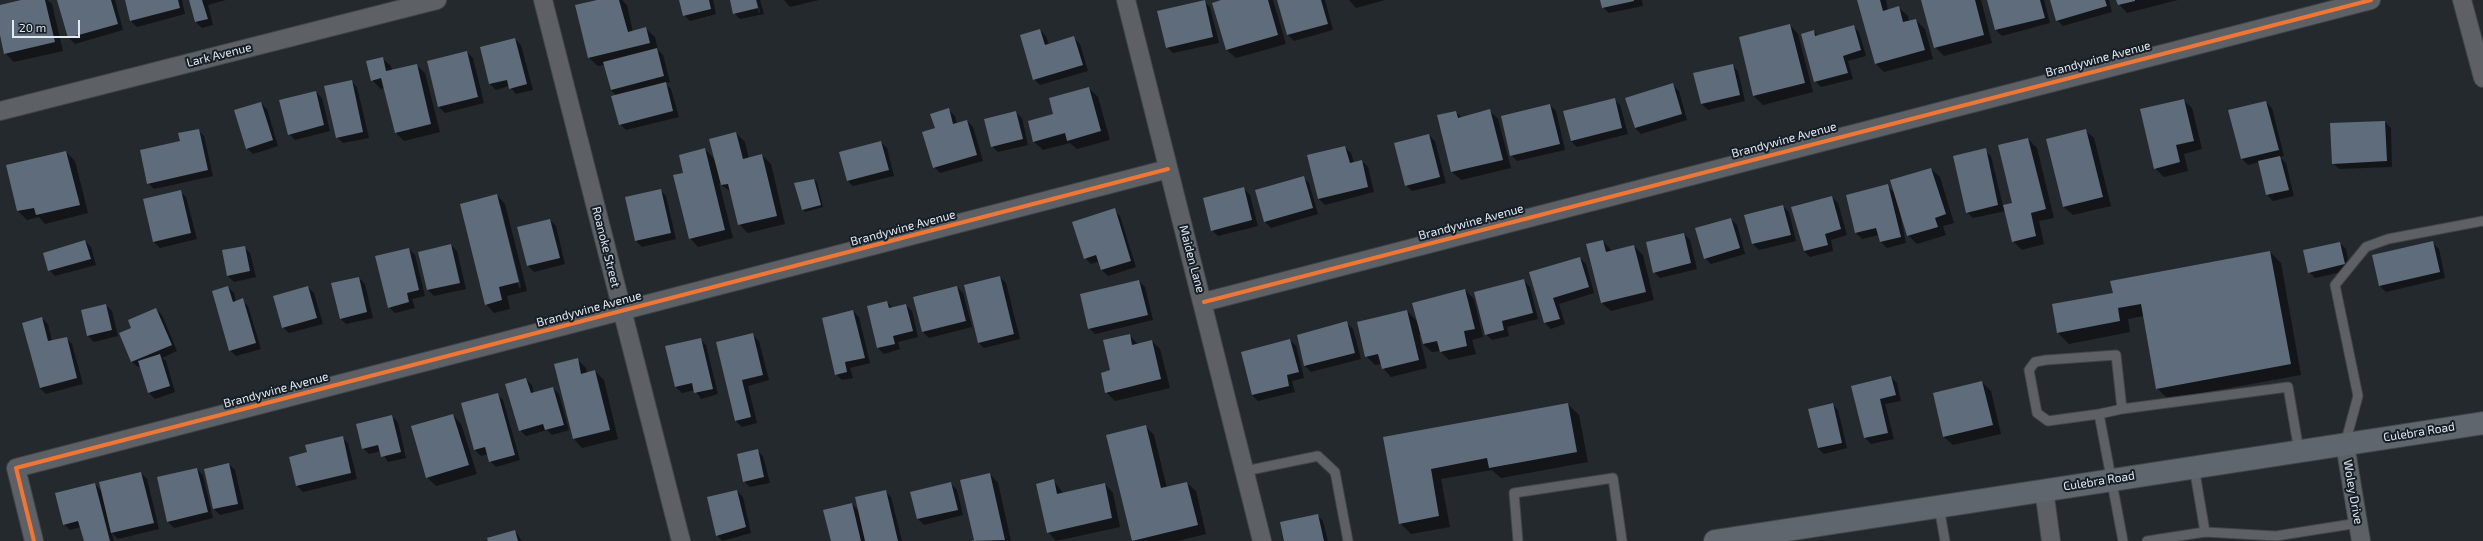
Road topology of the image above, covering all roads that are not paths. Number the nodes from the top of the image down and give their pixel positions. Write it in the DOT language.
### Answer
graph roads {
  1 [pos="438,0"];
  2 [pos="543,0"];
  3 [pos="1126,0"];
  4 [pos="2371,0"];
  5 [pos="2462,0"];
  6 [pos="2483,78"];
  7 [pos="0,111"];
  8 [pos="1168,169"];
  9 [pos="2483,221"];
  10 [pos="1204,302"];
  11 [pos="623,311"];
  12 [pos="2122,409"];
  13 [pos="2099,414"];
  14 [pos="2483,423"];
  15 [pos="2344,444"];
  16 [pos="2299,451"];
  17 [pos="2194,467"];
  18 [pos="1245,471"];
  19 [pos="2112,479"];
  20 [pos="2044,490"];
  21 [pos="1939,506"];
  22 [pos="2358,523"];
  23 [pos="2205,532"];
  24 [pos="2276,538"];
  25 [pos="34,541"];
  26 [pos="681,541"];
  27 [pos="1262,541"];
  28 [pos="1348,541"];
  29 [pos="1518,541"];
  30 [pos="1622,541"];
  31 [pos="1715,541"];
  32 [pos="1945,541"];
  33 [pos="2051,541"];
  34 [pos="2123,541"];
  35 [pos="2147,541"];
  36 [pos="2361,541"];
  1 -- 7 [label="street, Lark Avenue"];
  2 -- 11 [label="street, Roanoke Street"];
  3 -- 8 [label="street, Maiden Lane"];
  4 -- 10 [label="street, Brandywine Avenue"];
  5 -- 6 [label="street"];
  8 -- 10 [label="street, Maiden Lane"];
  8 -- 11 [label="street, Brandywine Avenue"];
  9 -- 15 [label="lane"];
  10 -- 18 [label="street, Maiden Lane"];
  11 -- 25 [label="street, Brandywine Avenue"];
  11 -- 26 [label="street, Roanoke Street"];
  12 -- 13 [label="lane"];
  12 -- 13 [label="lane"];
  12 -- 16 [label="lane"];
  13 -- 19 [label="lane"];
  14 -- 15 [label="main road, Culebra Road"];
  15 -- 16 [label="main road, Culebra Road"];
  15 -- 22 [label="street, Woley Drive"];
  16 -- 17 [label="main road, Culebra Road"];
  17 -- 19 [label="main road, Culebra Road"];
  17 -- 23 [label="lane"];
  18 -- 27 [label="street, Maiden Lane"];
  18 -- 28 [label="lane"];
  19 -- 20 [label="main road, Culebra Road"];
  19 -- 34 [label="lane"];
  20 -- 21 [label="main road, Culebra Road"];
  20 -- 33 [label="street"];
  21 -- 31 [label="main road, Culebra Road"];
  21 -- 32 [label="lane"];
  22 -- 24 [label="lane"];
  22 -- 36 [label="street, Woley Drive"];
  23 -- 24 [label="lane"];
  23 -- 35 [label="lane"];
  29 -- 30 [label="lane"];
}
